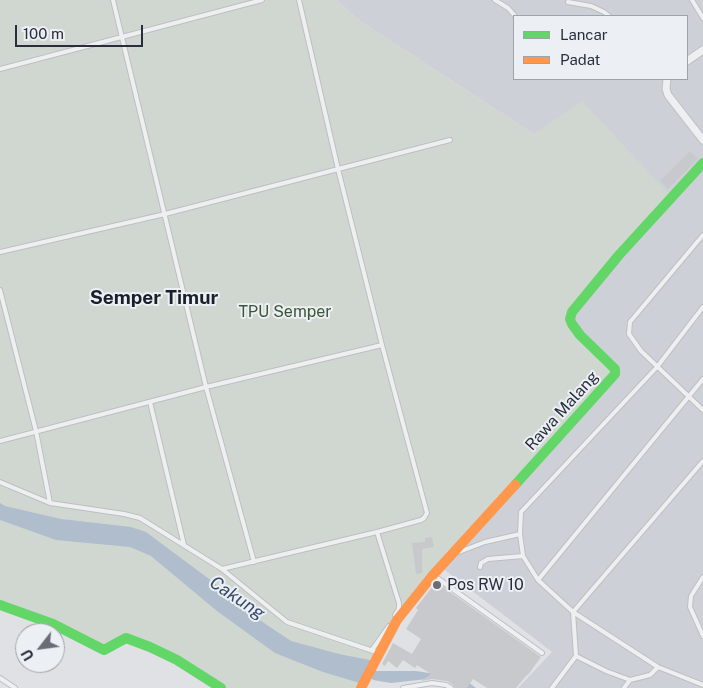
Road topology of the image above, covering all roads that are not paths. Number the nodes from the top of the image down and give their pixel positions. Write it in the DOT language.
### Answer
graph roads {
  1 [pos="113,0"];
  2 [pos="262,0"];
  3 [pos="299,0"];
  4 [pos="495,0"];
  5 [pos="692,0"];
  6 [pos="568,2"];
  7 [pos="514,15"];
  8 [pos="608,15"];
  9 [pos="703,18"];
  10 [pos="121,36"];
  11 [pos="703,50"];
  12 [pos="688,60"];
  13 [pos="0,69"];
  14 [pos="664,80"];
  15 [pos="450,140"];
  16 [pos="703,140"];
  17 [pos="703,163"];
  18 [pos="338,169"];
  19 [pos="165,214"];
  20 [pos="703,236"];
  21 [pos="0,252"];
  22 [pos="0,290"];
  23 [pos="703,307"];
  24 [pos="382,345"];
  25 [pos="657,367"];
  26 [pos="703,379"];
  27 [pos="206,387"];
  28 [pos="688,396"];
  29 [pos="150,402"];
  30 [pos="703,410"];
  31 [pos="36,432"];
  32 [pos="0,441"];
  33 [pos="703,461"];
  34 [pos="0,482"];
  35 [pos="50,503"];
  36 [pos="377,532"];
  37 [pos="520,534"];
  38 [pos="184,544"];
  39 [pos="452,554"];
  40 [pos="524,556"];
  41 [pos="254,562"];
  42 [pos="480,567"];
  43 [pos="222,569"];
  44 [pos="433,575"];
  45 [pos="703,577"];
  46 [pos="538,580"];
  47 [pos="699,581"];
  48 [pos="703,585"];
  49 [pos="0,604"];
  50 [pos="574,612"];
  51 [pos="703,636"];
  52 [pos="542,653"];
  53 [pos="375,655"];
  54 [pos="576,656"];
  55 [pos="658,667"];
  56 [pos="0,678"];
  57 [pos="630,680"];
  58 [pos="703,685"];
  59 [pos="361,687"];
  60 [pos="15,688"];
  61 [pos="221,688"];
  62 [pos="403,688"];
  63 [pos="451,688"];
  64 [pos="552,688"];
  65 [pos="624,688"];
  1 -- 10 [label="lane"];
  2 -- 10 [label="lane"];
  3 -- 18 [label="lane"];
  4 -- 7 [label="lane"];
  5 -- 9 [label="lane"];
  6 -- 8 [label="lane"];
  10 -- 13 [label="lane"];
  10 -- 19 [label="lane"];
  11 -- 12 [label="street"];
  14 -- 16 [label="street"];
  15 -- 18 [label="lane"];
  17 -- 39 [label="street, Rawa Malang"];
  18 -- 19 [label="lane"];
  18 -- 24 [label="lane"];
  19 -- 21 [label="lane"];
  19 -- 27 [label="lane"];
  20 -- 25 [label="lane"];
  22 -- 31 [label="lane"];
  23 -- 25 [label="lane"];
  24 -- 27 [label="lane"];
  24 -- 36 [label="lane"];
  25 -- 28 [label="lane"];
  25 -- 37 [label="lane"];
  26 -- 28 [label="lane"];
  27 -- 29 [label="lane"];
  27 -- 41 [label="lane"];
  28 -- 30 [label="lane"];
  28 -- 46 [label="lane"];
  29 -- 31 [label="lane"];
  29 -- 38 [label="lane"];
  31 -- 32 [label="lane"];
  31 -- 35 [label="lane"];
  33 -- 50 [label="lane"];
  34 -- 35 [label="lane"];
  35 -- 38 [label="lane"];
  36 -- 41 [label="lane"];
  36 -- 53 [label="lane"];
  37 -- 39 [label="lane"];
  37 -- 40 [label="lane"];
  38 -- 43 [label="lane"];
  39 -- 44 [label="street, Rawa Malang"];
  40 -- 42 [label="lane"];
  40 -- 46 [label="lane"];
  41 -- 43 [label="lane"];
  43 -- 53 [label="lane"];
  44 -- 52 [label="lane"];
  44 -- 53 [label="street, Rawa Malang"];
  45 -- 47 [label="lane"];
  46 -- 50 [label="lane"];
  47 -- 48 [label="lane"];
  47 -- 51 [label="lane"];
  49 -- 61 [label="street"];
  50 -- 54 [label="lane"];
  50 -- 55 [label="lane"];
  53 -- 59 [label="street, Rawa Malang"];
  54 -- 57 [label="lane"];
  54 -- 64 [label="lane"];
  55 -- 57 [label="lane"];
  55 -- 58 [label="lane"];
  56 -- 60 [label="lane"];
  57 -- 65 [label="lane"];
  62 -- 63 [label="lane"];
}
